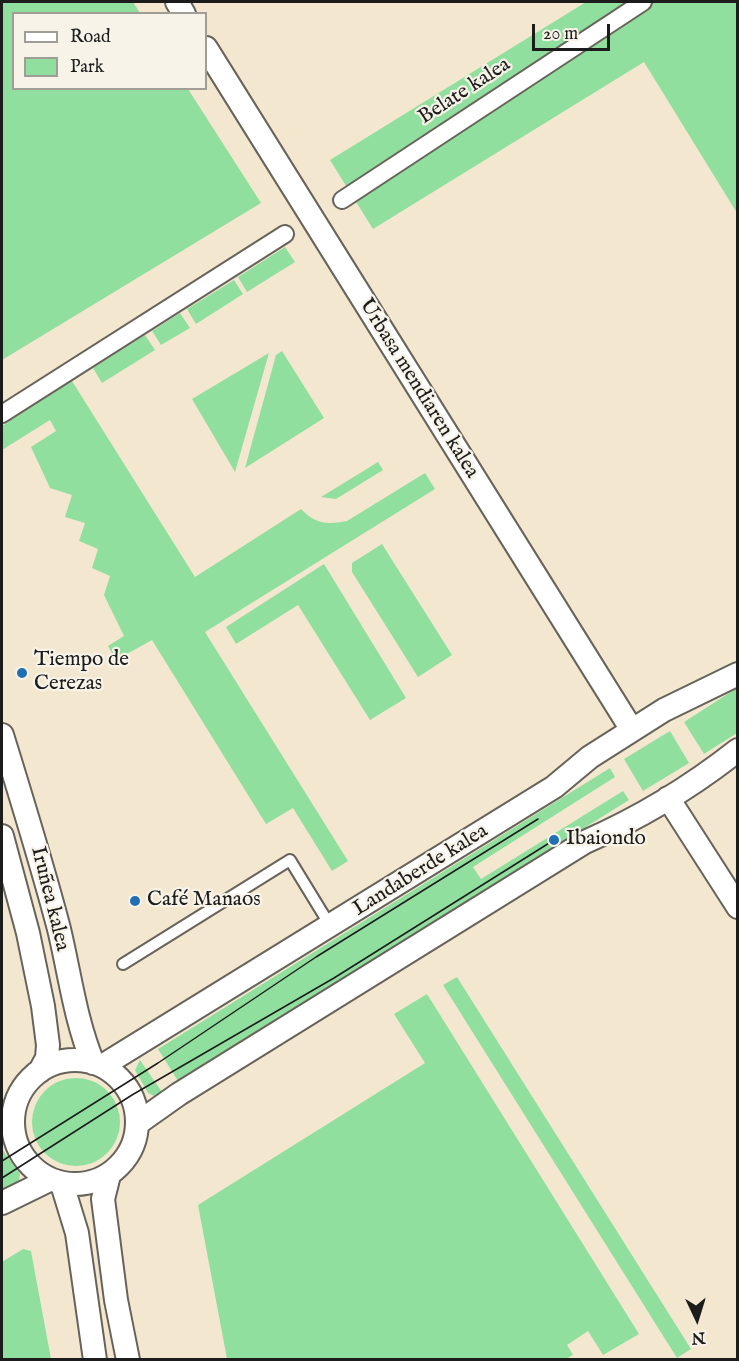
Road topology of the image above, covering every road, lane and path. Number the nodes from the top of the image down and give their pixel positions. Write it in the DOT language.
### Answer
graph roads {
  1 [pos="643,2"];
  2 [pos="207,50"];
  3 [pos="342,200"];
  4 [pos="285,234"];
  5 [pos="2,414"];
  6 [pos="738,674"];
  7 [pos="632,730"];
  8 [pos="2,735"];
  9 [pos="738,750"];
  10 [pos="668,798"];
  11 [pos="2,836"];
  12 [pos="738,907"];
  13 [pos="332,927"];
  14 [pos="123,964"];
  15 [pos="98,1064"];
  16 [pos="40,1071"];
  17 [pos="138,1123"];
  18 [pos="7,1126"];
  19 [pos="109,1175"];
  20 [pos="55,1182"];
  21 [pos="2,1203"];
  22 [pos="95,1359"];
  23 [pos="128,1359"];
  1 -- 3 [label="street, Belate kalea"];
  2 -- 7 [label="street, Urbasa mendiaren kalea"];
  4 -- 5 [label="street"];
  6 -- 7 [label="street, Landaberde kalea"];
  7 -- 13 [label="street, Landaberde kalea"];
  8 -- 15 [label="street, Iruñea kalea"];
  9 -- 10 [label="street"];
  10 -- 12 [label="street"];
  10 -- 17 [label="street"];
  11 -- 16 [label="street, Iruñea kalea"];
  13 -- 14 [label="lane"];
  13 -- 15 [label="street, Landaberde kalea"];
  15 -- 16 [label="street"];
  15 -- 17 [label="street"];
  16 -- 18 [label="street"];
  17 -- 19 [label="street"];
  18 -- 20 [label="street"];
  19 -- 20 [label="street"];
  19 -- 23 [label="street"];
  20 -- 21 [label="street"];
  20 -- 22 [label="street"];
}
